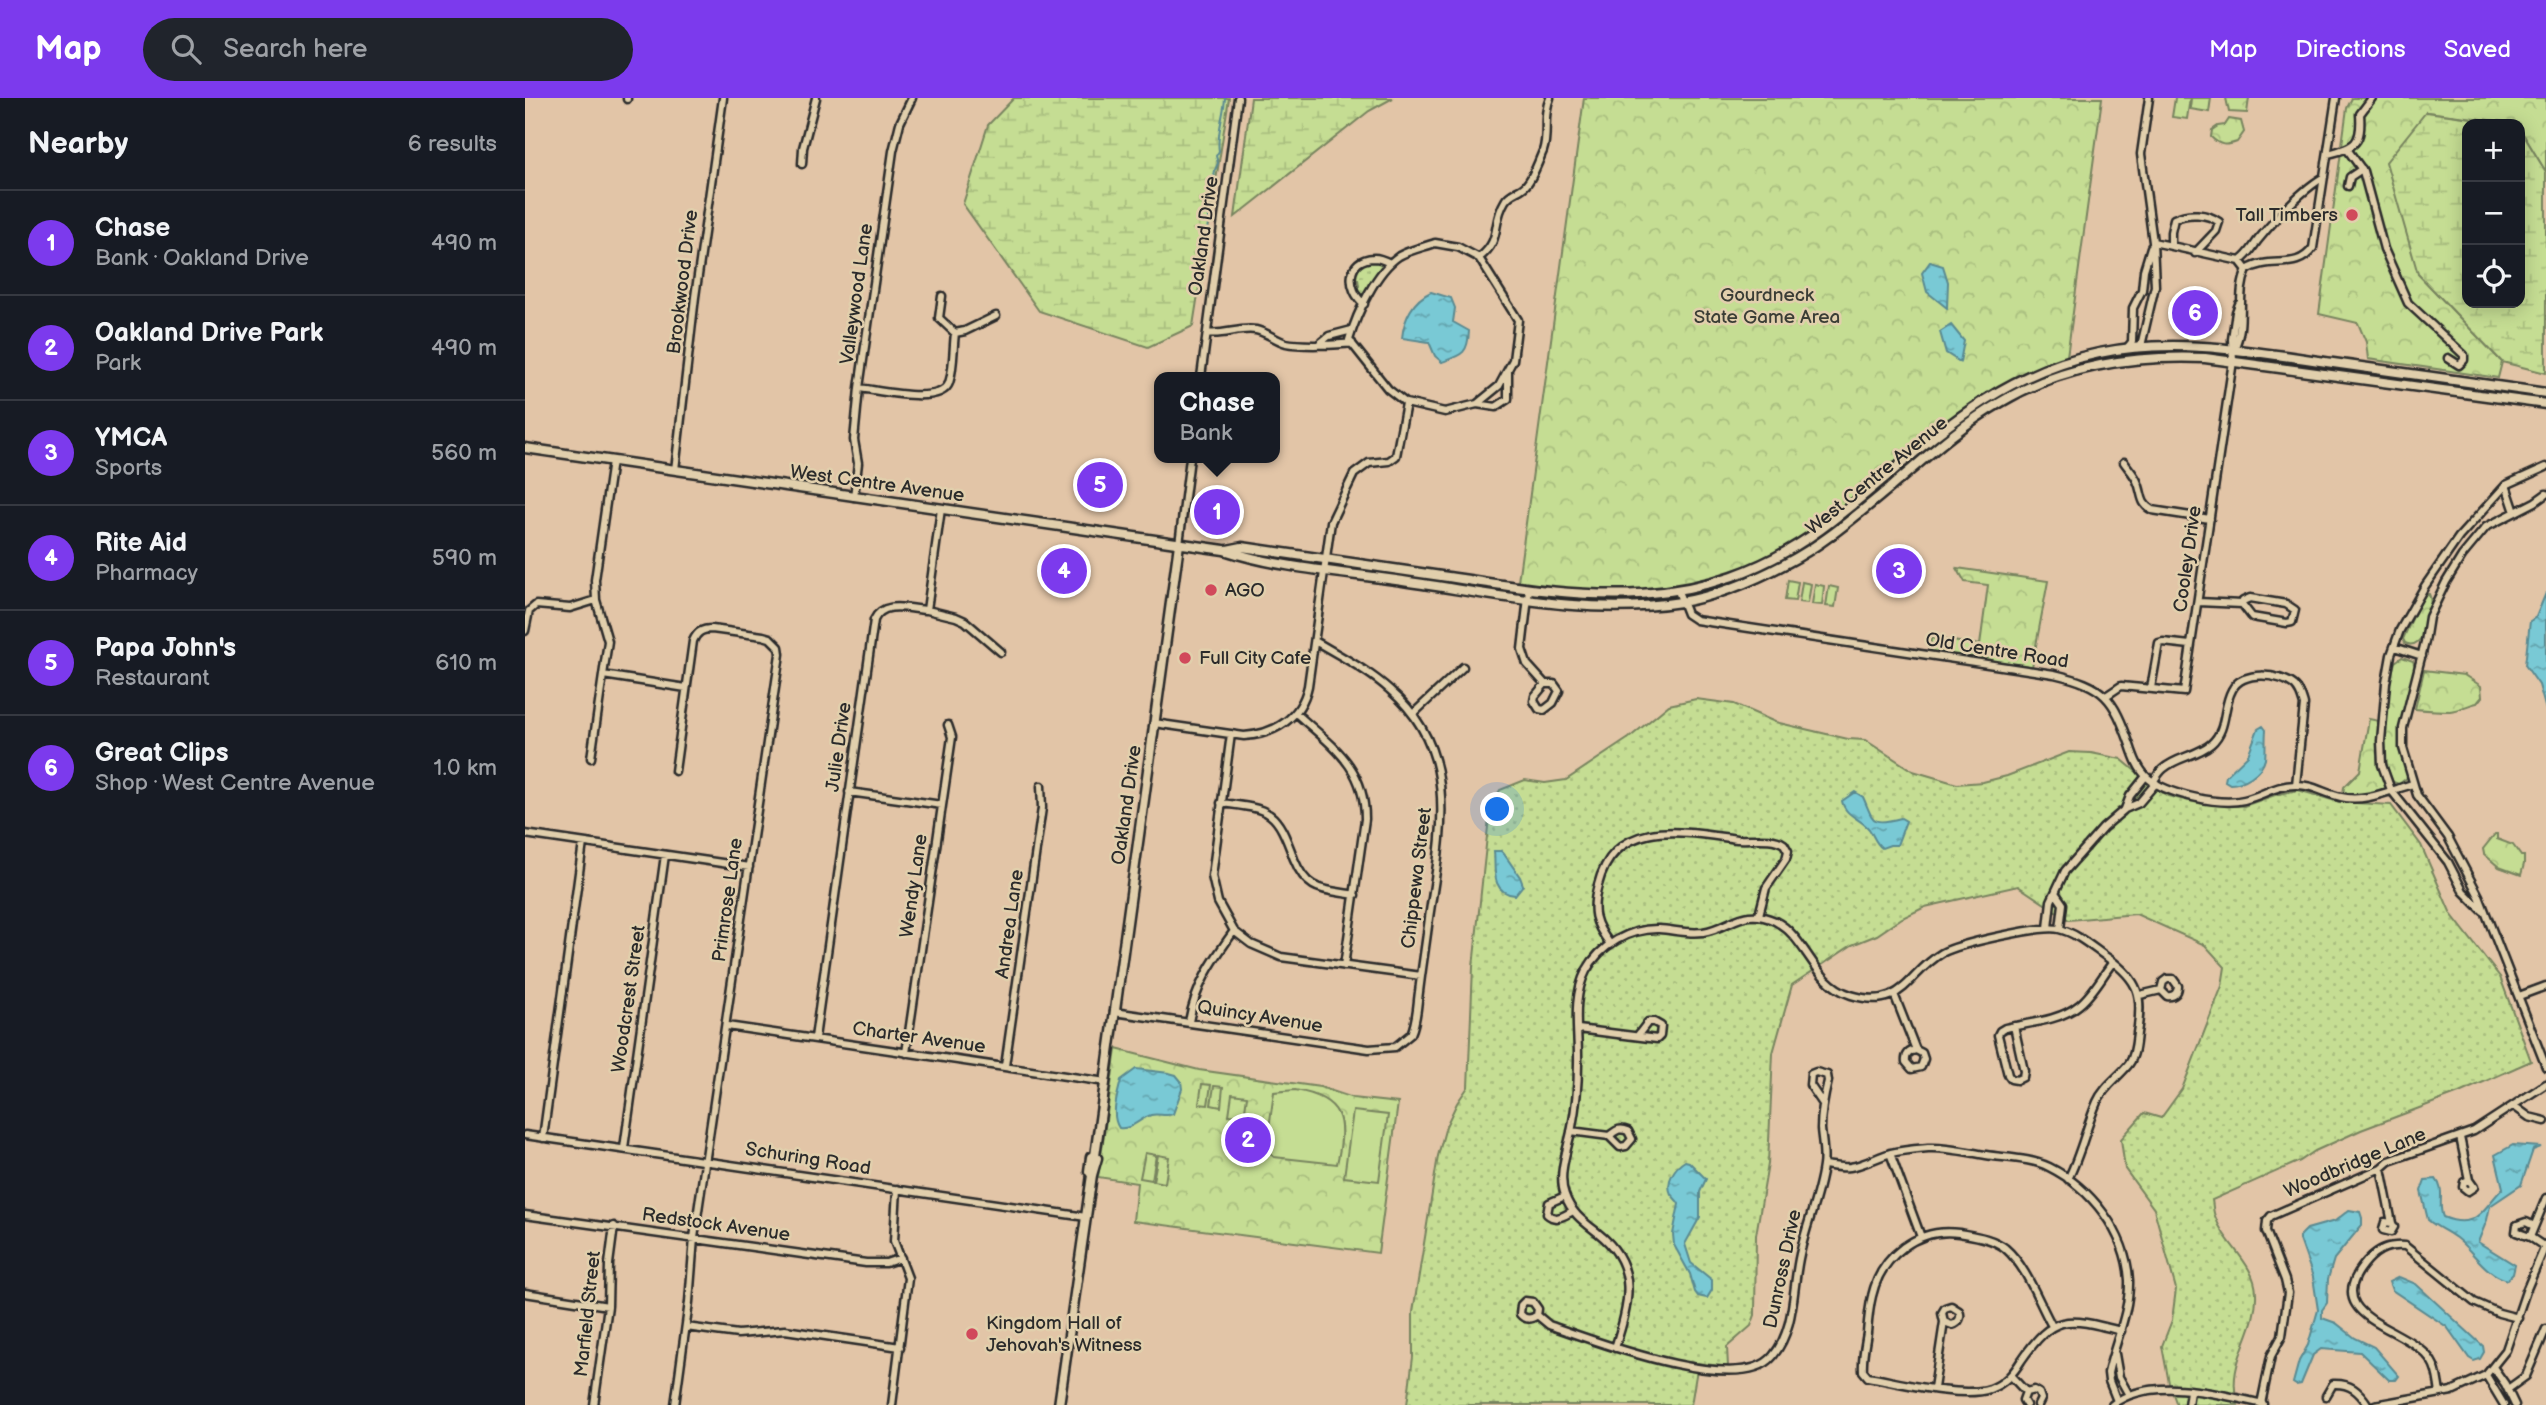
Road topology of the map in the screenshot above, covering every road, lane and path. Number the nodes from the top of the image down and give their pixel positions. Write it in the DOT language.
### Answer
graph roads {
  1 [pos="723,98"];
  2 [pos="816,98"];
  3 [pos="912,98"];
  4 [pos="1238,98"];
  5 [pos="1550,98"];
  6 [pos="2149,98"];
  7 [pos="2336,98"];
  8 [pos="2372,98"];
  9 [pos="2347,149"];
  10 [pos="2328,154"];
  11 [pos="802,164"];
  12 [pos="2362,169"];
  13 [pos="2324,177"];
  14 [pos="2348,186"];
  15 [pos="2153,242"];
  16 [pos="2171,245"];
  17 [pos="2195,253"];
  18 [pos="1479,258"];
  19 [pos="2240,261"];
  20 [pos="1390,263"];
  21 [pos="2247,270"];
  22 [pos="942,296"];
  23 [pos="1364,304"];
  24 [pos="996,316"];
  25 [pos="1352,330"];
  26 [pos="955,333"];
  27 [pos="1207,333"];
  28 [pos="1352,343"];
  29 [pos="1319,344"];
  30 [pos="2141,346"];
  31 [pos="2127,348"];
  32 [pos="2460,348"];
  33 [pos="2234,349"];
  34 [pos="2233,361"];
  35 [pos="1508,370"];
  36 [pos="1202,372"];
  37 [pos="859,388"];
  38 [pos="2546,393"];
  39 [pos="1406,403"];
  40 [pos="1477,404"];
  41 [pos="2546,404"];
  42 [pos="525,448"];
  43 [pos="612,461"];
  44 [pos="2123,462"];
  45 [pos="1189,463"];
  46 [pos="2546,467"];
  47 [pos="675,470"];
  48 [pos="2506,485"];
  49 [pos="2546,494"];
  50 [pos="854,497"];
  51 [pos="940,509"];
  52 [pos="2515,512"];
  53 [pos="2210,519"];
  54 [pos="1179,544"];
  55 [pos="1224,550"];
  56 [pos="1326,559"];
  57 [pos="1325,569"];
  58 [pos="2424,586"];
  59 [pos="1529,589"];
  60 [pos="1678,590"];
  61 [pos="2439,594"];
  62 [pos="1527,599"];
  63 [pos="596,600"];
  64 [pos="1682,601"];
  65 [pos="2198,602"];
  66 [pos="2242,604"];
  67 [pos="927,610"];
  68 [pos="525,631"];
  69 [pos="1315,641"];
  70 [pos="2190,645"];
  71 [pos="2394,647"];
  72 [pos="1001,652"];
  73 [pos="2422,656"];
  74 [pos="1463,667"];
  75 [pos="603,675"];
  76 [pos="1545,684"];
  77 [pos="686,688"];
  78 [pos="2151,688"];
  79 [pos="2106,696"];
  80 [pos="1297,713"];
  81 [pos="1414,713"];
  82 [pos="1154,723"];
  83 [pos="948,725"];
  84 [pos="1231,734"];
  85 [pos="591,758"];
  86 [pos="675,772"];
  87 [pos="2146,776"];
  88 [pos="2154,782"];
  89 [pos="2413,784"];
  90 [pos="2296,785"];
  91 [pos="1041,786"];
  92 [pos="2391,790"];
  93 [pos="849,792"];
  94 [pos="1221,803"];
  95 [pos="942,805"];
  96 [pos="2125,809"];
  97 [pos="525,834"];
  98 [pos="583,843"];
  99 [pos="666,855"];
  100 [pos="749,867"];
  101 [pos="2056,894"];
  102 [pos="1355,895"];
  103 [pos="2484,913"];
  104 [pos="1759,915"];
  105 [pos="2048,928"];
  106 [pos="2060,929"];
  107 [pos="1234,931"];
  108 [pos="1610,944"];
  109 [pos="2113,962"];
  110 [pos="1344,965"];
  111 [pos="1421,976"];
  112 [pos="2546,986"];
  113 [pos="2161,990"];
  114 [pos="1894,994"];
  115 [pos="2140,995"];
  116 [pos="2519,996"];
  117 [pos="1114,1012"];
  118 [pos="1189,1022"];
  119 [pos="727,1026"];
  120 [pos="2014,1026"];
  121 [pos="1579,1028"];
  122 [pos="1638,1035"];
  123 [pos="815,1038"];
  124 [pos="1401,1044"];
  125 [pos="1916,1051"];
  126 [pos="906,1053"];
  127 [pos="1005,1066"];
  128 [pos="2546,1067"];
  129 [pos="1105,1082"];
  130 [pos="2546,1084"];
  131 [pos="1823,1104"];
  132 [pos="2514,1106"];
  133 [pos="2545,1121"];
  134 [pos="1571,1131"];
  135 [pos="525,1135"];
  136 [pos="1609,1136"];
  137 [pos="2460,1137"];
  138 [pos="543,1138"];
  139 [pos="624,1148"];
  140 [pos="1890,1153"];
  141 [pos="707,1160"];
  142 [pos="1823,1165"];
  143 [pos="2381,1168"];
  144 [pos="2068,1179"];
  145 [pos="2469,1180"];
  146 [pos="897,1189"];
  147 [pos="1565,1196"];
  148 [pos="2546,1198"];
  149 [pos="1573,1211"];
  150 [pos="525,1215"];
  151 [pos="1086,1217"];
  152 [pos="2392,1223"];
  153 [pos="614,1226"];
  154 [pos="2533,1226"];
  155 [pos="1920,1237"];
  156 [pos="2530,1237"];
  157 [pos="694,1238"];
  158 [pos="2545,1245"];
  159 [pos="901,1258"];
  160 [pos="525,1293"];
  161 [pos="608,1306"];
  162 [pos="1537,1315"];
  163 [pos="2518,1318"];
  164 [pos="1944,1322"];
  165 [pos="2052,1326"];
  166 [pos="686,1327"];
  167 [pos="2546,1329"];
  168 [pos="2121,1331"];
  169 [pos="899,1347"];
  170 [pos="1615,1348"];
  171 [pos="2115,1352"];
  172 [pos="2493,1367"];
  173 [pos="2486,1375"];
  174 [pos="2011,1376"];
  175 [pos="1934,1388"];
  176 [pos="2509,1390"];
  177 [pos="2190,1391"];
  178 [pos="2026,1392"];
  179 [pos="2440,1393"];
  180 [pos="2129,1395"];
  181 [pos="2326,1396"];
  182 [pos="2499,1397"];
  183 [pos="2115,1403"];
  184 [pos="594,1405"];
  185 [pos="675,1405"];
  186 [pos="892,1405"];
  187 [pos="1059,1405"];
  188 [pos="2026,1405"];
  189 [pos="2038,1405"];
  190 [pos="2188,1405"];
  191 [pos="2263,1405"];
  192 [pos="2368,1405"];
  193 [pos="2375,1405"];
  194 [pos="2504,1405"];
  195 [pos="2515,1405"];
  1 -- 47 [label="street, Brookwood Drive"];
  2 -- 11 [label="street"];
  3 -- 37 [label="street, Valleywood Lane"];
  4 -- 27 [label="street, Oakland Drive"];
  5 -- 18 [label="street"];
  6 -- 15 [label="street"];
  7 -- 10 [label="street"];
  8 -- 9 [label="street"];
  9 -- 10 [label="street"];
  9 -- 12 [label="street"];
  10 -- 13 [label="street"];
  12 -- 14 [label="street"];
  12 -- 32 [label="street"];
  13 -- 19 [label="street"];
  13 -- 21 [label="street"];
  15 -- 16 [label="street"];
  15 -- 30 [label="street"];
  15 -- 31 [label="street"];
  16 -- 17 [label="street"];
  16 -- 17 [label="street"];
  17 -- 19 [label="street"];
  18 -- 20 [label="street"];
  18 -- 35 [label="street"];
  19 -- 21 [label="street"];
  20 -- 23 [label="street"];
  20 -- 23 [label="street"];
  21 -- 33 [label="street, Cooley Drive"];
  22 -- 26 [label="street"];
  23 -- 25 [label="street"];
  24 -- 26 [label="street"];
  25 -- 28 [label="street"];
  25 -- 29 [label="street"];
  26 -- 37 [label="street"];
  27 -- 29 [label="street"];
  27 -- 36 [label="street, Oakland Drive"];
  28 -- 29 [label="street"];
  28 -- 39 [label="street"];
  30 -- 31 [label="main road, West Centre Avenue"];
  30 -- 33 [label="main road, West Centre Avenue"];
  31 -- 60 [label="main road, West Centre Avenue"];
  32 -- 32 [label="street"];
  33 -- 34 [label="street, Cooley Drive"];
  33 -- 38 [label="main road, West Centre Avenue"];
  34 -- 41 [label="main road, West Centre Avenue"];
  34 -- 53 [label="street, Cooley Drive"];
  34 -- 64 [label="main road, West Centre Avenue"];
  35 -- 40 [label="street"];
  35 -- 40 [label="street"];
  37 -- 50 [label="street, Valleywood Lane"];
  39 -- 40 [label="street"];
  39 -- 56 [label="street"];
  42 -- 43 [label="main road, West Centre Avenue"];
  43 -- 47 [label="main road, West Centre Avenue"];
  43 -- 63 [label="street"];
  44 -- 53 [label="street"];
  45 -- 54 [label="street, Oakland Drive"];
  46 -- 48 [label="street"];
  47 -- 50 [label="main road, West Centre Avenue"];
  48 -- 52 [label="street"];
  48 -- 58 [label="street"];
  49 -- 52 [label="street"];
  50 -- 51 [label="main road, West Centre Avenue"];
  51 -- 54 [label="main road, West Centre Avenue"];
  51 -- 67 [label="street"];
  52 -- 61 [label="street"];
  53 -- 65 [label="street, Cooley Drive"];
  54 -- 55 [label="main road, West Centre Avenue"];
  54 -- 82 [label="main road, Oakland Drive"];
  55 -- 56 [label="main road, West Centre Avenue"];
  55 -- 57 [label="main road, West Centre Avenue"];
  56 -- 57 [label="street"];
  56 -- 59 [label="main road, West Centre Avenue"];
  57 -- 62 [label="main road, West Centre Avenue"];
  57 -- 69 [label="street"];
  58 -- 61 [label="street"];
  58 -- 71 [label="street"];
  59 -- 60 [label="main road, West Centre Avenue"];
  59 -- 62 [label="street"];
  60 -- 64 [label="street, Old Centre Road"];
  61 -- 73 [label="street"];
  62 -- 64 [label="main road, West Centre Avenue"];
  62 -- 76 [label="street"];
  63 -- 68 [label="street"];
  63 -- 75 [label="street"];
  64 -- 79 [label="street, Old Centre Road"];
  65 -- 66 [label="street"];
  65 -- 70 [label="street, Cooley Drive"];
  66 -- 66 [label="street"];
  67 -- 72 [label="street"];
  67 -- 93 [label="street, Julie Drive"];
  69 -- 80 [label="street"];
  69 -- 81 [label="street, Chippewa Street"];
  70 -- 78 [label="street"];
  70 -- 78 [label="street, Cooley Drive"];
  71 -- 73 [label="street"];
  71 -- 92 [label="street"];
  73 -- 89 [label="street"];
  74 -- 81 [label="street"];
  75 -- 77 [label="street"];
  75 -- 85 [label="street"];
  76 -- 76 [label="street"];
  77 -- 86 [label="street"];
  77 -- 100 [label="street, Primrose Lane"];
  78 -- 79 [label="street, Cooley Drive"];
  79 -- 87 [label="street"];
  80 -- 84 [label="street"];
  80 -- 102 [label="street"];
  81 -- 111 [label="street, Chippewa Street"];
  82 -- 84 [label="street"];
  82 -- 117 [label="main road, Oakland Drive"];
  83 -- 95 [label="street, Wendy Lane"];
  84 -- 94 [label="street"];
  87 -- 88 [label="street"];
  87 -- 96 [label="street"];
  88 -- 90 [label="street"];
  88 -- 90 [label="street"];
  88 -- 96 [label="street"];
  89 -- 92 [label="street"];
  89 -- 103 [label="street"];
  90 -- 92 [label="street"];
  91 -- 127 [label="street, Andrea Lane"];
  92 -- 103 [label="street"];
  93 -- 95 [label="street"];
  93 -- 123 [label="street, Julie Drive"];
  94 -- 102 [label="street"];
  94 -- 107 [label="street"];
  95 -- 126 [label="street, Wendy Lane"];
  96 -- 101 [label="street"];
  97 -- 98 [label="street"];
  98 -- 99 [label="street"];
  98 -- 138 [label="street"];
  99 -- 100 [label="street"];
  99 -- 139 [label="street, Woodcrest Street"];
  100 -- 119 [label="street, Primrose Lane"];
  101 -- 105 [label="street"];
  101 -- 106 [label="street"];
  102 -- 110 [label="street"];
  103 -- 116 [label="street"];
  104 -- 108 [label="street"];
  104 -- 108 [label="street"];
  104 -- 114 [label="street"];
  105 -- 106 [label="street"];
  105 -- 114 [label="street"];
  106 -- 109 [label="street"];
  107 -- 110 [label="street"];
  107 -- 118 [label="street"];
  108 -- 121 [label="street"];
  109 -- 115 [label="street"];
  109 -- 120 [label="street"];
  110 -- 111 [label="street"];
  111 -- 124 [label="street, Chippewa Street"];
  112 -- 116 [label="street"];
  113 -- 115 [label="street"];
  114 -- 125 [label="street"];
  115 -- 144 [label="street"];
  116 -- 128 [label="street"];
  117 -- 118 [label="street, Quincy Avenue"];
  117 -- 129 [label="main road, Oakland Drive"];
  118 -- 124 [label="street, Quincy Avenue"];
  119 -- 123 [label="street, Charter Avenue"];
  119 -- 141 [label="street, Primrose Lane"];
  120 -- 120 [label="street"];
  121 -- 122 [label="street"];
  121 -- 134 [label="street"];
  123 -- 126 [label="street, Charter Avenue"];
  126 -- 127 [label="street, Charter Avenue"];
  127 -- 129 [label="street, Charter Avenue"];
  129 -- 151 [label="main road, Oakland Drive"];
  130 -- 132 [label="street, Woodbridge Lane"];
  131 -- 131 [label="street, Dunross Drive"];
  131 -- 142 [label="street, Dunross Drive"];
  132 -- 133 [label="street"];
  132 -- 137 [label="street, Woodbridge Lane"];
  134 -- 136 [label="street"];
  134 -- 147 [label="street"];
  135 -- 138 [label="street, Schuring Road"];
  137 -- 143 [label="street, Woodbridge Lane"];
  137 -- 145 [label="street"];
  138 -- 139 [label="street, Schuring Road"];
  139 -- 141 [label="street, Schuring Road"];
  140 -- 142 [label="street"];
  140 -- 144 [label="street"];
  140 -- 155 [label="street"];
  141 -- 146 [label="street, Schuring Road"];
  141 -- 157 [label="street, Primrose Lane"];
  142 -- 170 [label="street, Dunross Drive"];
  143 -- 152 [label="street"];
  143 -- 191 [label="street, Woodbridge Lane"];
  144 -- 168 [label="street"];
  146 -- 151 [label="street, Schuring Road"];
  146 -- 159 [label="street"];
  147 -- 149 [label="street"];
  147 -- 149 [label="street"];
  148 -- 154 [label="street"];
  149 -- 170 [label="street"];
  150 -- 153 [label="street, Redstock Avenue"];
  151 -- 187 [label="main road, Oakland Drive"];
  153 -- 157 [label="street, Redstock Avenue"];
  153 -- 161 [label="street, Marfield Street"];
  154 -- 156 [label="street"];
  154 -- 156 [label="street"];
  155 -- 165 [label="street"];
  155 -- 175 [label="street"];
  156 -- 158 [label="street"];
  157 -- 159 [label="street, Redstock Avenue"];
  157 -- 166 [label="street, Primrose Lane"];
  158 -- 163 [label="street"];
  159 -- 169 [label="street"];
  160 -- 161 [label="street"];
  161 -- 184 [label="street, Marfield Street"];
  162 -- 170 [label="street, Dunross Drive"];
  163 -- 172 [label="street"];
  163 -- 179 [label="street"];
  164 -- 175 [label="street"];
  165 -- 168 [label="street"];
  165 -- 174 [label="street"];
  166 -- 169 [label="street"];
  166 -- 185 [label="street, Primrose Lane"];
  167 -- 176 [label="street"];
  168 -- 171 [label="street"];
  169 -- 186 [label="street"];
  171 -- 180 [label="street"];
  171 -- 183 [label="street"];
  172 -- 173 [label="street"];
  172 -- 176 [label="street"];
  173 -- 179 [label="street"];
  173 -- 182 [label="street"];
  174 -- 175 [label="street"];
  174 -- 178 [label="street"];
  176 -- 182 [label="street"];
  176 -- 195 [label="street"];
  177 -- 180 [label="street"];
  177 -- 190 [label="street"];
  177 -- 191 [label="street"];
  178 -- 188 [label="street"];
  178 -- 189 [label="street"];
  179 -- 193 [label="street"];
  180 -- 183 [label="street"];
  181 -- 192 [label="street"];
  182 -- 194 [label="street"];
}
